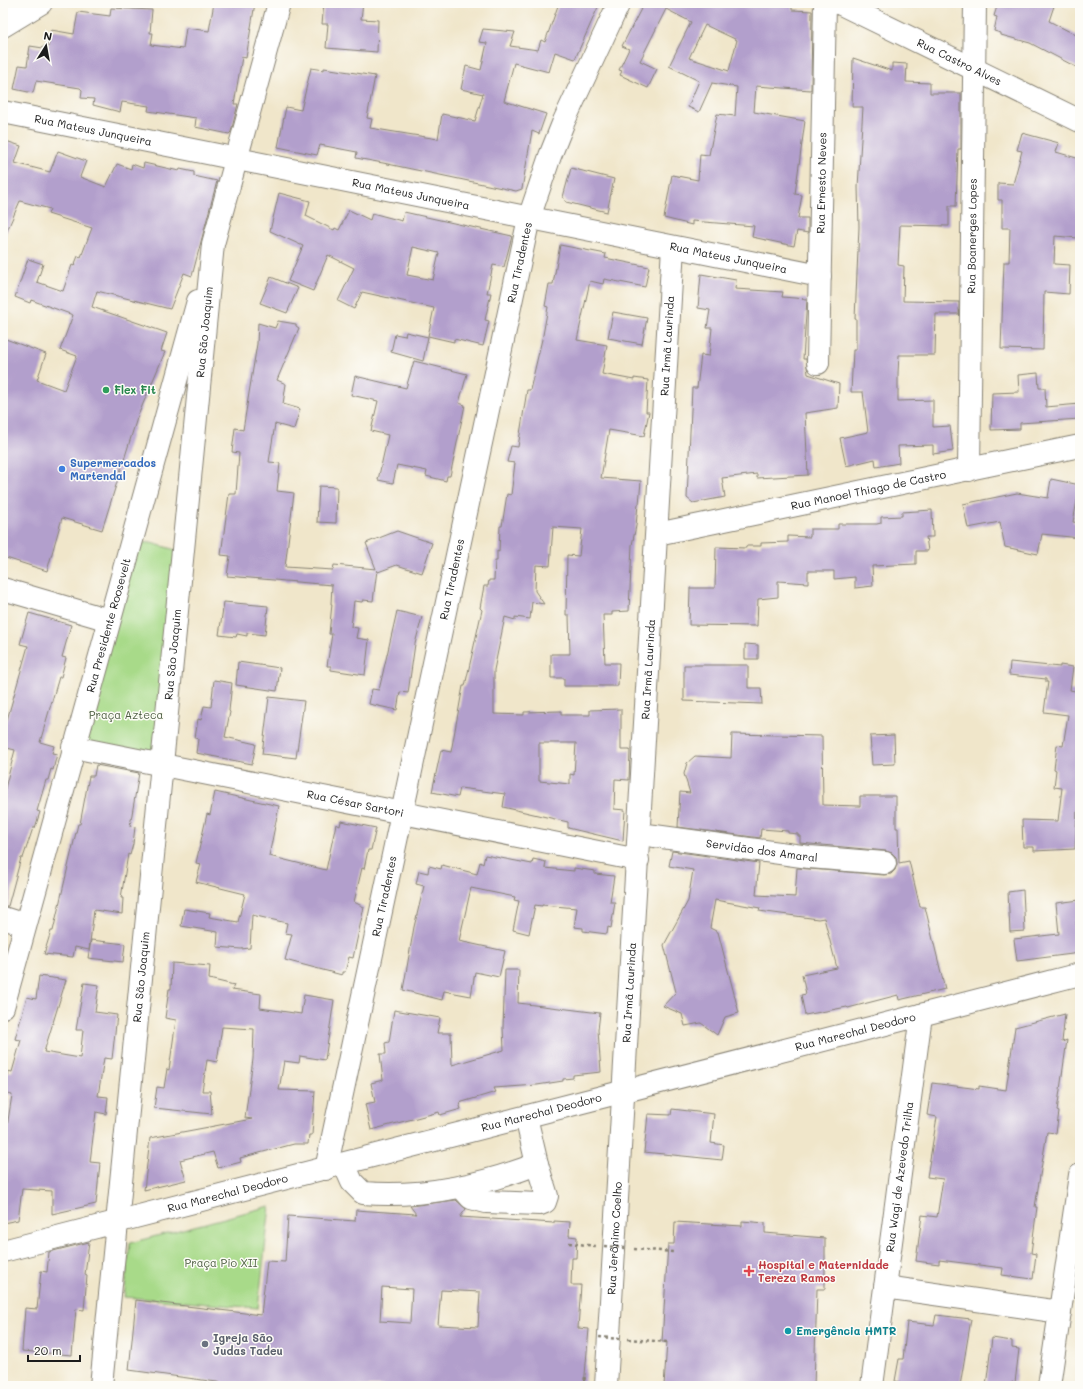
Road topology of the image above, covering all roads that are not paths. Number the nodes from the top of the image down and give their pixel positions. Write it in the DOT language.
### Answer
graph roads {
  1 [pos="6,3"];
  2 [pos="41,3"];
  3 [pos="279,3"];
  4 [pos="619,3"];
  5 [pos="825,3"];
  6 [pos="839,3"];
  7 [pos="975,3"];
  8 [pos="3,10"];
  9 [pos="3,26"];
  10 [pos="974,70"];
  11 [pos="3,112"];
  12 [pos="1080,121"];
  13 [pos="235,159"];
  14 [pos="529,218"];
  15 [pos="213,244"];
  16 [pos="673,247"];
  17 [pos="820,276"];
  18 [pos="818,363"];
  19 [pos="1080,446"];
  20 [pos="969,470"];
  21 [pos="657,534"];
  22 [pos="3,589"];
  23 [pos="109,620"];
  24 [pos="74,747"];
  25 [pos="162,765"];
  26 [pos="402,813"];
  27 [pos="640,834"];
  28 [pos="638,860"];
  29 [pos="885,863"];
  30 [pos="3,918"];
  31 [pos="25,925"];
  32 [pos="1080,974"];
  33 [pos="3,1007"];
  34 [pos="921,1015"];
  35 [pos="624,1092"];
  36 [pos="526,1117"];
  37 [pos="537,1164"];
  38 [pos="335,1166"];
  39 [pos="1080,1175"];
  40 [pos="462,1188"];
  41 [pos="117,1222"];
  42 [pos="3,1251"];
  43 [pos="886,1287"];
  44 [pos="1060,1312"];
  45 [pos="101,1386"];
  46 [pos="606,1386"];
  47 [pos="872,1386"];
  48 [pos="1049,1386"];
  1 -- 8 [label="street"];
  2 -- 9 [label="street"];
  3 -- 13 [label="street, Rua São Joaquim"];
  4 -- 14 [label="street, Rua Tiradentes"];
  5 -- 17 [label="street, Rua Ernesto Neves"];
  6 -- 10 [label="street, Rua Castro Alves"];
  7 -- 10 [label="street, Rua Boanerges Lopes"];
  10 -- 12 [label="street, Rua Castro Alves"];
  10 -- 20 [label="street, Rua Boanerges Lopes"];
  11 -- 13 [label="street, Rua Mateus Junqueira"];
  13 -- 14 [label="street, Rua Mateus Junqueira"];
  13 -- 15 [label="street, Rua São Joaquim"];
  14 -- 16 [label="street, Rua Mateus Junqueira"];
  14 -- 26 [label="street, Rua Tiradentes"];
  15 -- 23 [label="street, Rua Presidente Roosevelt"];
  15 -- 25 [label="street, Rua São Joaquim"];
  16 -- 17 [label="street, Rua Mateus Junqueira"];
  16 -- 21 [label="street, Rua Irmã Laurinda"];
  17 -- 18 [label="street, Rua Ernesto Neves"];
  19 -- 20 [label="street, Rua Manoel Thiago de Castro"];
  20 -- 21 [label="street, Rua Manoel Thiago de Castro"];
  21 -- 27 [label="street, Rua Irmã Laurinda"];
  22 -- 23 [label="street"];
  23 -- 24 [label="street, Rua Presidente Roosevelt"];
  24 -- 25 [label="street, Rua César Sartori"];
  24 -- 31 [label="street, Rua Presidente Roosevelt"];
  25 -- 26 [label="street, Rua César Sartori"];
  25 -- 41 [label="street, Rua São Joaquim"];
  26 -- 28 [label="street, Rua César Sartori"];
  26 -- 38 [label="street, Rua Tiradentes"];
  27 -- 28 [label="street, Rua Irmã Laurinda"];
  27 -- 29 [label="street, Servidão dos Amaral"];
  28 -- 35 [label="street, Rua Irmã Laurinda"];
  30 -- 31 [label="street"];
  31 -- 33 [label="street, Rua Presidente Roosevelt"];
  32 -- 34 [label="street, Rua Marechal Deodoro"];
  34 -- 35 [label="street, Rua Marechal Deodoro"];
  34 -- 43 [label="street, Rua Wagi de Azevedo Trilha"];
  35 -- 36 [label="street, Rua Marechal Deodoro"];
  35 -- 46 [label="street, Rua Jerônimo Coelho"];
  36 -- 37 [label="street"];
  36 -- 38 [label="street, Rua Marechal Deodoro"];
  37 -- 40 [label="street"];
  37 -- 40 [label="street"];
  38 -- 40 [label="street"];
  38 -- 41 [label="street, Rua Marechal Deodoro"];
  39 -- 44 [label="street"];
  41 -- 42 [label="street, Rua Marechal Deodoro"];
  41 -- 45 [label="street, Rua São Joaquim"];
  43 -- 44 [label="street"];
  43 -- 47 [label="street, Rua Wagi de Azevedo Trilha"];
  44 -- 48 [label="street"];
}
